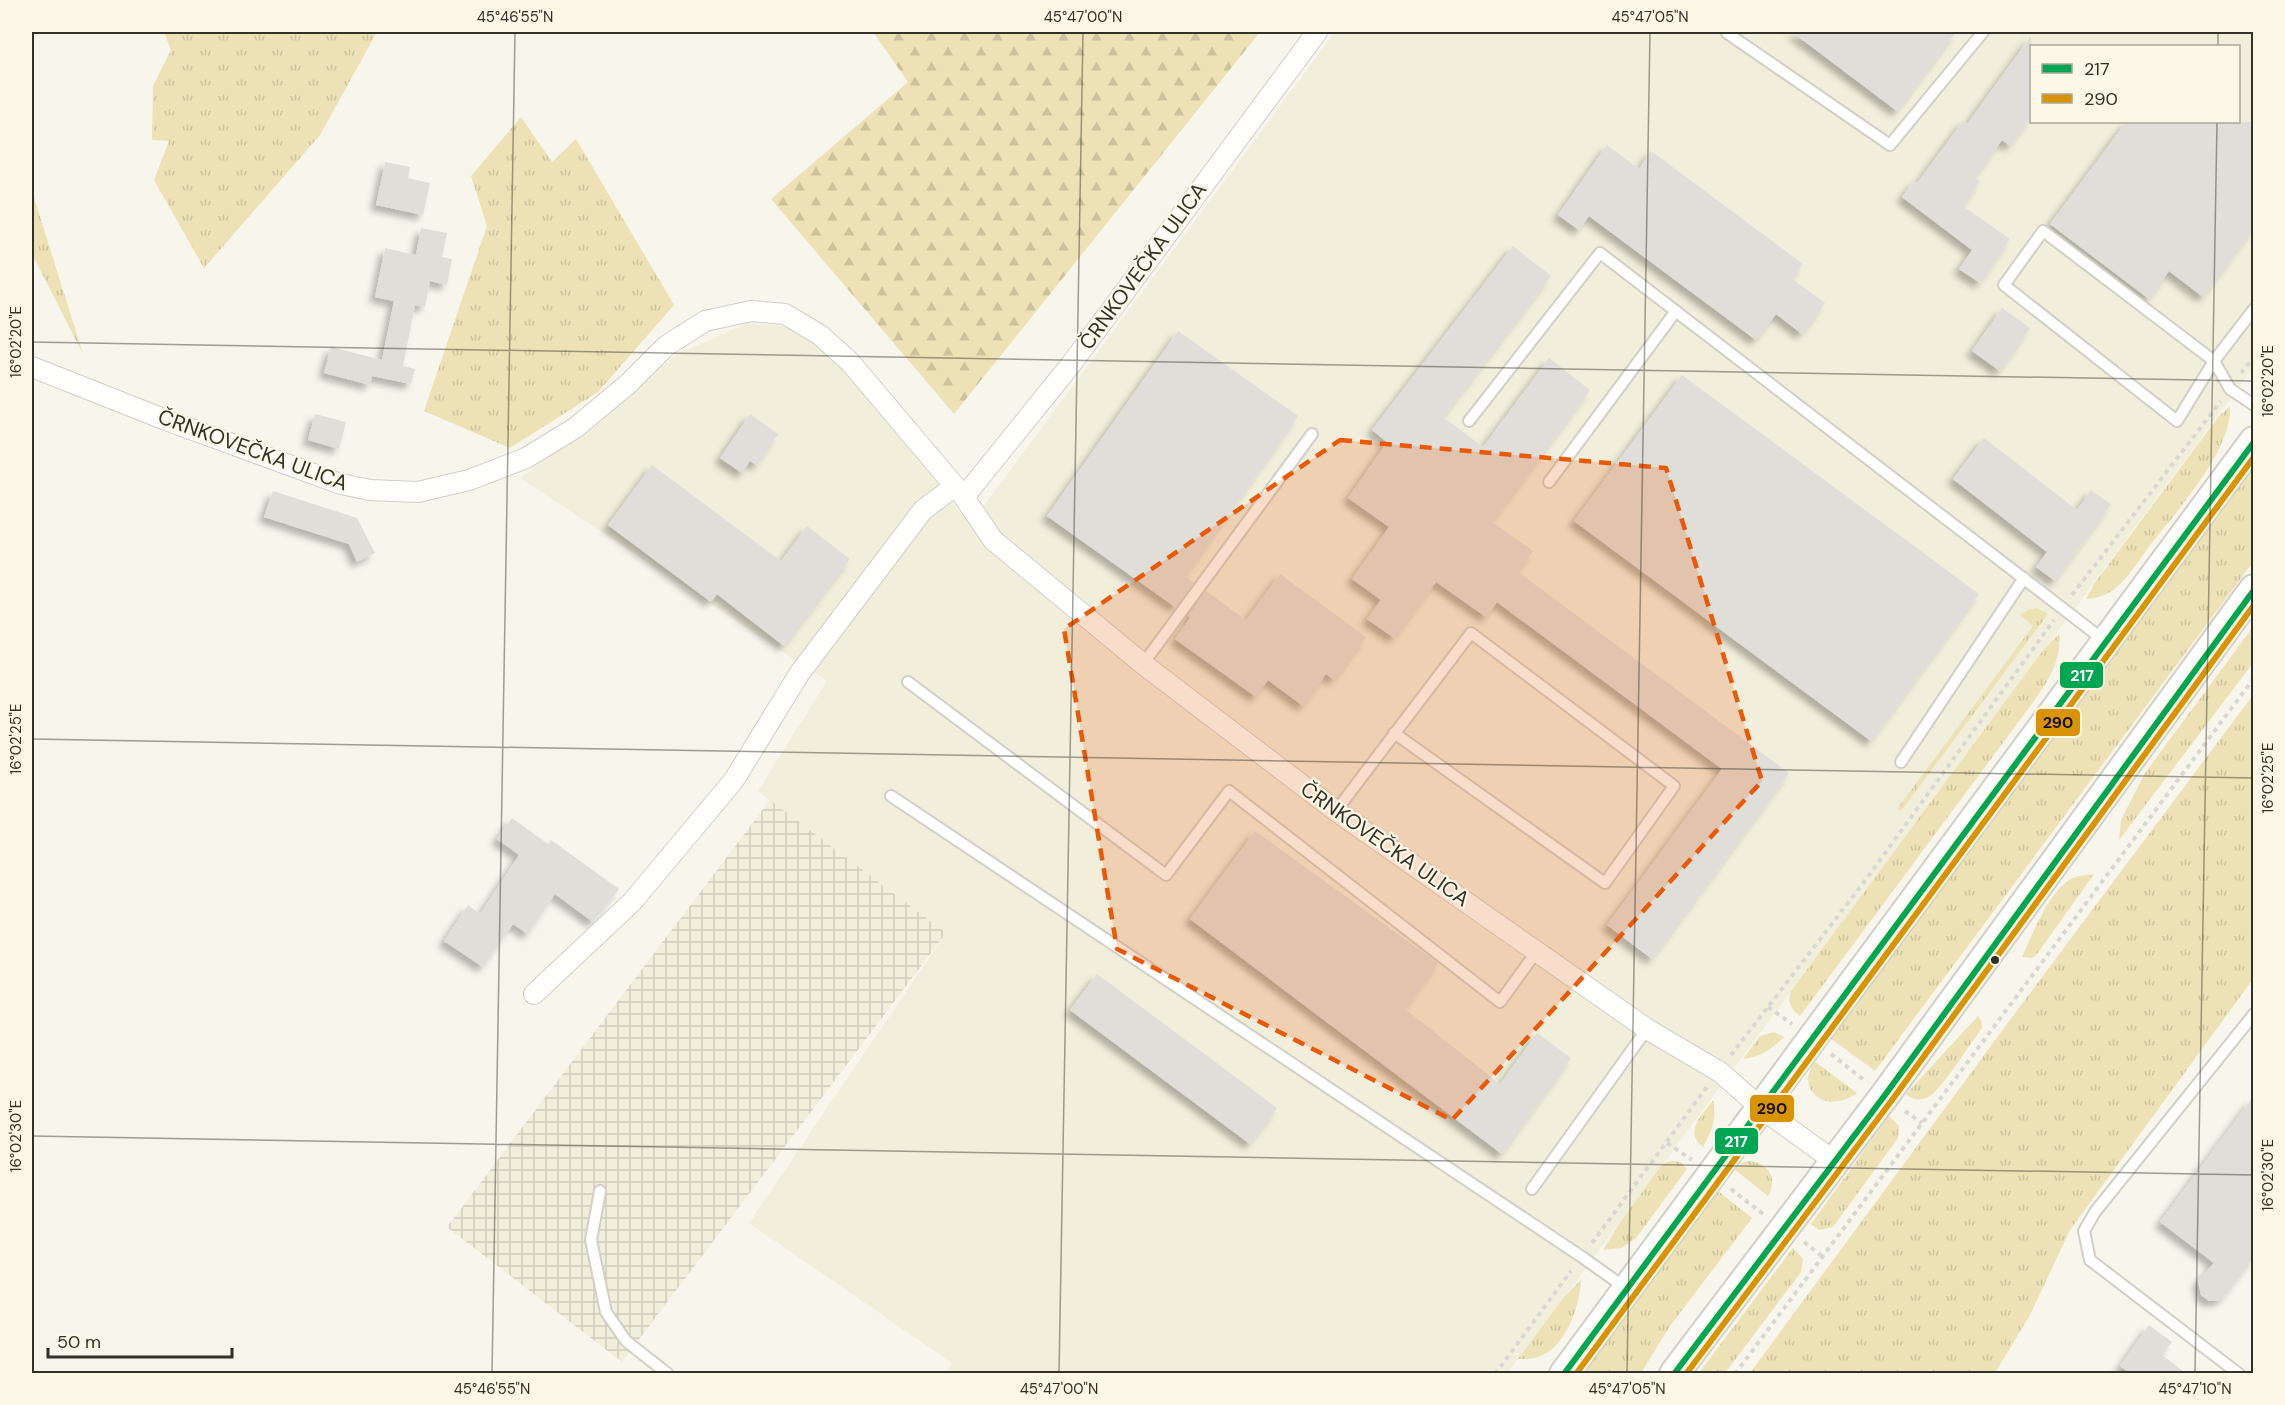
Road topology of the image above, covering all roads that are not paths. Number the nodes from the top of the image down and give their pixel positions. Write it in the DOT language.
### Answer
graph roads {
  1 [pos="1317,32"];
  2 [pos="1727,32"];
  3 [pos="1983,32"];
  4 [pos="2253,309"];
  5 [pos="1676,311"];
  6 [pos="2214,361"];
  7 [pos="32,367"];
  8 [pos="2253,405"];
  9 [pos="1469,421"];
  10 [pos="1312,434"];
  11 [pos="2253,441"];
  12 [pos="1549,482"];
  13 [pos="959,491"];
  14 [pos="2024,578"];
  15 [pos="2253,589"];
  16 [pos="2105,641"];
  17 [pos="1143,664"];
  18 [pos="908,682"];
  19 [pos="1395,734"];
  20 [pos="1901,762"];
  21 [pos="891,796"];
  22 [pos="1335,811"];
  23 [pos="1537,951"];
  24 [pos="534,994"];
  25 [pos="2253,1014"];
  26 [pos="1647,1029"];
  27 [pos="1761,1108"];
  28 [pos="1834,1161"];
  29 [pos="1533,1189"];
  30 [pos="600,1191"];
  31 [pos="1628,1289"];
  32 [pos="668,1374"];
  33 [pos="1564,1374"];
  34 [pos="1674,1374"];
  35 [pos="2239,1374"];
  1 -- 13 [label="street, ČRNKOVEČKA ULICA"];
  2 -- 3 [label="lane"];
  4 -- 6 [label="lane"];
  5 -- 9 [label="lane"];
  5 -- 12 [label="lane"];
  5 -- 14 [label="lane"];
  6 -- 6 [label="lane"];
  6 -- 8 [label="lane"];
  7 -- 13 [label="street, ČRNKOVEČKA ULICA"];
  10 -- 17 [label="lane"];
  11 -- 16 [label="main road"];
  13 -- 17 [label="street, ČRNKOVEČKA ULICA"];
  13 -- 24 [label="street"];
  14 -- 16 [label="lane"];
  14 -- 20 [label="lane"];
  15 -- 28 [label="main road"];
  16 -- 27 [label="main road"];
  17 -- 22 [label="street, ČRNKOVEČKA ULICA"];
  18 -- 23 [label="lane"];
  19 -- 19 [label="lane"];
  19 -- 22 [label="lane"];
  21 -- 31 [label="lane"];
  22 -- 23 [label="street, ČRNKOVEČKA ULICA"];
  23 -- 26 [label="street, ČRNKOVEČKA ULICA"];
  25 -- 35 [label="lane"];
  26 -- 27 [label="street, ČRNKOVEČKA ULICA"];
  26 -- 29 [label="lane"];
  27 -- 28 [label="street, ČRNKOVEČKA ULICA"];
  27 -- 31 [label="main road"];
  28 -- 34 [label="main road"];
  30 -- 32 [label="lane"];
  31 -- 33 [label="main road"];
}
